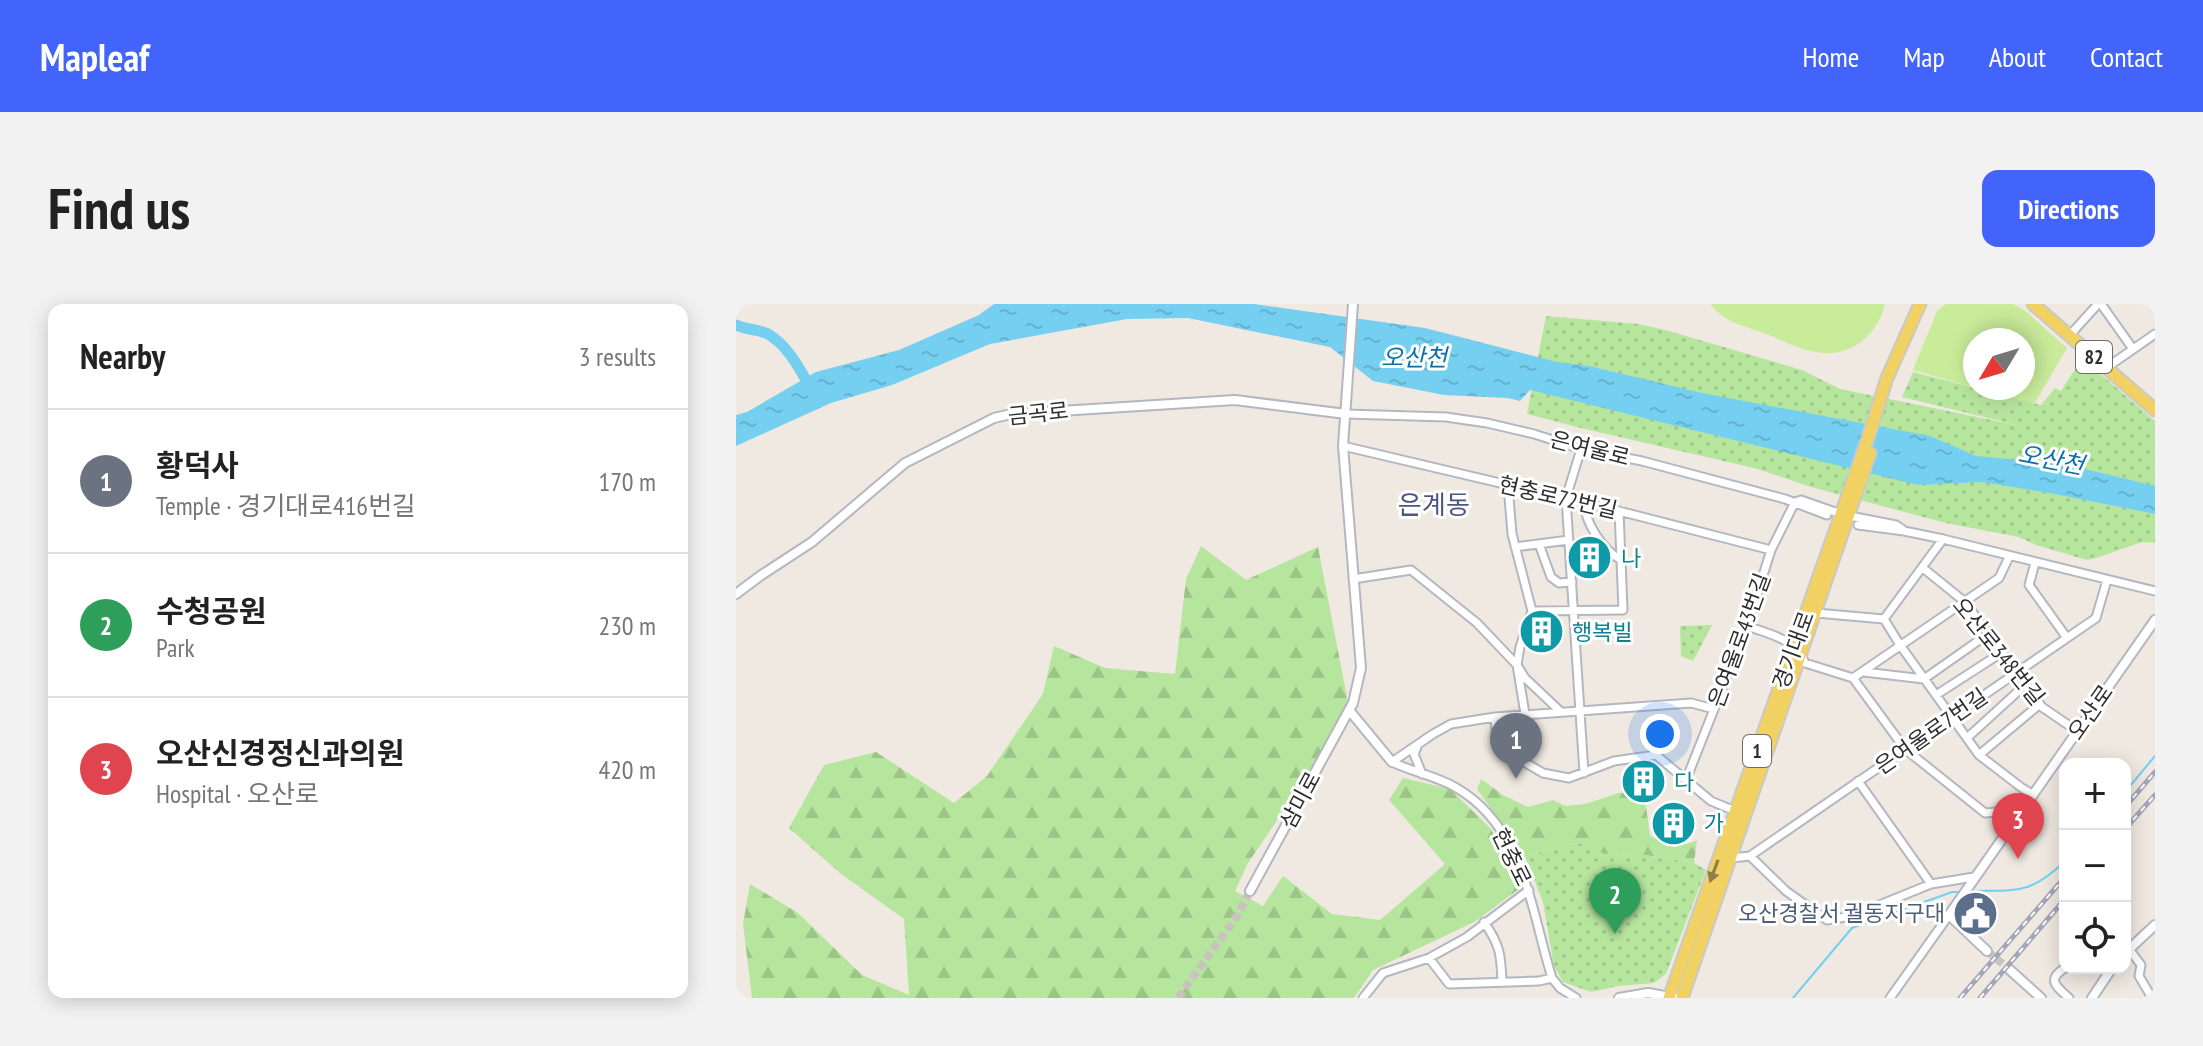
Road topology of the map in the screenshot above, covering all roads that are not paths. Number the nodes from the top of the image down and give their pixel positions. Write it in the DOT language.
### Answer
graph roads {
  1 [pos="1353,304"];
  2 [pos="2033,304"];
  3 [pos="2099,304"];
  4 [pos="1926,305"];
  5 [pos="2155,334"];
  6 [pos="2069,336"];
  7 [pos="2133,349"];
  8 [pos="2106,368"];
  9 [pos="2155,410"];
  10 [pos="1346,414"];
  11 [pos="1343,446"];
  12 [pos="1581,449"];
  13 [pos="1508,485"];
  14 [pos="1566,498"];
  15 [pos="1584,502"];
  16 [pos="1795,502"];
  17 [pos="1619,511"];
  18 [pos="1849,514"];
  19 [pos="1827,515"];
  20 [pos="1943,539"];
  21 [pos="1569,540"];
  22 [pos="1539,544"];
  23 [pos="1515,547"];
  24 [pos="1771,550"];
  25 [pos="2009,557"];
  26 [pos="1621,560"];
  27 [pos="2035,563"];
  28 [pos="1923,568"];
  29 [pos="1353,579"];
  30 [pos="2107,580"];
  31 [pos="1572,582"];
  32 [pos="2155,591"];
  33 [pos="736,594"];
  34 [pos="1965,602"];
  35 [pos="1532,611"];
  36 [pos="1574,612"];
  37 [pos="1816,613"];
  38 [pos="1884,619"];
  39 [pos="2155,620"];
  40 [pos="1747,626"];
  41 [pos="1988,634"];
  42 [pos="2067,638"];
  43 [pos="1900,645"];
  44 [pos="1798,651"];
  45 [pos="2001,653"];
  46 [pos="1517,665"];
  47 [pos="1864,672"];
  48 [pos="2016,673"];
  49 [pos="1853,678"];
  50 [pos="1924,679"];
  51 [pos="2025,685"];
  52 [pos="1936,695"];
  53 [pos="2040,704"];
  54 [pos="1714,709"];
  55 [pos="1349,710"];
  56 [pos="1580,710"];
  57 [pos="1561,712"];
  58 [pos="1525,714"];
  59 [pos="1495,717"];
  60 [pos="1951,717"];
  61 [pos="2077,731"];
  62 [pos="1967,738"];
  63 [pos="1418,745"];
  64 [pos="1905,749"];
  65 [pos="1979,755"];
  66 [pos="1392,762"];
  67 [pos="1584,773"];
  68 [pos="1422,774"];
  69 [pos="1686,780"];
  70 [pos="1858,781"];
  71 [pos="2032,794"];
  72 [pos="2021,810"];
  73 [pos="1735,811"];
  74 [pos="1750,856"];
  75 [pos="1731,858"];
  76 [pos="1972,879"];
  77 [pos="1931,884"];
  78 [pos="1529,890"];
  79 [pos="1250,891"];
  80 [pos="1949,915"];
  81 [pos="1484,922"];
  82 [pos="2155,925"];
  83 [pos="2131,947"];
  84 [pos="1987,951"];
  85 [pos="2131,955"];
  86 [pos="1429,958"];
  87 [pos="2010,970"];
  88 [pos="2059,972"];
  89 [pos="2108,974"];
  90 [pos="1552,978"];
  91 [pos="1502,982"];
  92 [pos="1674,997"];
  93 [pos="1363,998"];
  94 [pos="1576,998"];
  95 [pos="1619,998"];
  96 [pos="1890,998"];
  97 [pos="2041,998"];
  98 [pos="2069,998"];
  99 [pos="2092,998"];
  100 [pos="2152,998"];
  1 -- 10 [label="street"];
  2 -- 6 [label="main road, 82"];
  3 -- 6 [label="street"];
  3 -- 7 [label="street"];
  4 -- 18 [label="main road, 경기대로 / 1"];
  5 -- 7 [label="street"];
  6 -- 8 [label="main road, 82"];
  7 -- 8 [label="street"];
  8 -- 9 [label="main road, 82"];
  10 -- 11 [label="street"];
  10 -- 12 [label="street, 은여울로"];
  10 -- 33 [label="street, 금곡로"];
  11 -- 13 [label="street, 현충로72번길"];
  11 -- 29 [label="street"];
  12 -- 14 [label="street"];
  12 -- 16 [label="street, 은여울로"];
  13 -- 14 [label="street, 현충로72번길"];
  13 -- 23 [label="street"];
  14 -- 15 [label="street, 현충로72번길"];
  14 -- 21 [label="street"];
  15 -- 17 [label="street, 현충로72번길"];
  15 -- 26 [label="street"];
  16 -- 18 [label="street"];
  16 -- 19 [label="street, 은여울로"];
  16 -- 24 [label="street, 은여울로43번길"];
  17 -- 24 [label="street, 현충로72번길"];
  17 -- 26 [label="street"];
  18 -- 20 [label="street"];
  18 -- 37 [label="main road, 경기대로 / 1"];
  18 -- 44 [label="main road, 경기대로 / 1"];
  20 -- 25 [label="street"];
  20 -- 28 [label="street"];
  21 -- 22 [label="street"];
  21 -- 31 [label="street"];
  22 -- 23 [label="street"];
  22 -- 31 [label="street"];
  23 -- 35 [label="street"];
  24 -- 40 [label="street, 은여울로43번길"];
  25 -- 27 [label="street"];
  25 -- 34 [label="street"];
  26 -- 36 [label="street"];
  27 -- 30 [label="street"];
  27 -- 42 [label="street"];
  28 -- 34 [label="street, 오산로348번길"];
  28 -- 38 [label="street"];
  29 -- 46 [label="street"];
  29 -- 55 [label="street"];
  30 -- 32 [label="street"];
  30 -- 42 [label="street, 은여울로7번길"];
  31 -- 36 [label="street"];
  34 -- 41 [label="street, 오산로348번길"];
  34 -- 43 [label="street"];
  35 -- 36 [label="street"];
  35 -- 46 [label="street"];
  36 -- 56 [label="street"];
  37 -- 38 [label="street"];
  37 -- 44 [label="main road, 경기대로 / 1"];
  38 -- 43 [label="street"];
  39 -- 61 [label="street, 오산로"];
  40 -- 44 [label="street"];
  40 -- 54 [label="street, 은여울로43번길"];
  41 -- 45 [label="street, 오산로348번길"];
  41 -- 50 [label="street"];
  42 -- 48 [label="street, 은여울로7번길"];
  43 -- 47 [label="street"];
  43 -- 50 [label="street"];
  44 -- 49 [label="street"];
  44 -- 73 [label="main road, 경기대로 / 1"];
  44 -- 75 [label="main road, 경기대로 / 1"];
  45 -- 48 [label="street, 오산로348번길"];
  45 -- 52 [label="street"];
  46 -- 57 [label="street"];
  46 -- 58 [label="street"];
  47 -- 49 [label="street"];
  47 -- 50 [label="street"];
  48 -- 51 [label="street, 오산로348번길"];
  48 -- 60 [label="street, 은여울로7번길"];
  49 -- 64 [label="street"];
  50 -- 52 [label="street"];
  51 -- 53 [label="street, 오산로348번길"];
  51 -- 62 [label="street"];
  52 -- 60 [label="street"];
  53 -- 61 [label="street, 오산로348번길"];
  53 -- 65 [label="street"];
  54 -- 56 [label="street"];
  54 -- 69 [label="street, 은여울로43번길"];
  55 -- 66 [label="street"];
  55 -- 79 [label="street, 삼미로"];
  56 -- 57 [label="street"];
  56 -- 67 [label="street"];
  57 -- 58 [label="street"];
  58 -- 59 [label="street"];
  59 -- 63 [label="street"];
  59 -- 67 [label="street"];
  60 -- 62 [label="street"];
  60 -- 64 [label="street, 은여울로7번길"];
  61 -- 71 [label="street, 오산로"];
  62 -- 65 [label="street"];
  63 -- 66 [label="street"];
  63 -- 68 [label="street"];
  64 -- 70 [label="street, 은여울로7번길"];
  64 -- 72 [label="street"];
  65 -- 71 [label="street"];
  66 -- 68 [label="street, 현충로"];
  67 -- 69 [label="street"];
  68 -- 78 [label="street, 현충로"];
  69 -- 73 [label="street"];
  70 -- 74 [label="street, 은여울로7번길"];
  70 -- 77 [label="street"];
  71 -- 72 [label="street, 오산로"];
  72 -- 76 [label="street, 오산로"];
  73 -- 92 [label="main road, 경기대로 / 1, one-way"];
  74 -- 75 [label="street, 은여울로7번길"];
  74 -- 77 [label="street"];
  75 -- 92 [label="main road, 경기대로 / 1"];
  76 -- 77 [label="street"];
  76 -- 80 [label="street, 오산로"];
  78 -- 81 [label="street"];
  78 -- 90 [label="street, 현충로"];
  80 -- 84 [label="street"];
  80 -- 96 [label="street"];
  81 -- 86 [label="street"];
  81 -- 91 [label="street"];
  82 -- 83 [label="street"];
  85 -- 100 [label="street"];
  86 -- 91 [label="street"];
  86 -- 93 [label="street"];
  87 -- 97 [label="street"];
  88 -- 98 [label="street"];
  89 -- 99 [label="street"];
  90 -- 91 [label="street"];
  90 -- 94 [label="street"];
  92 -- 95 [label="street"];
}
